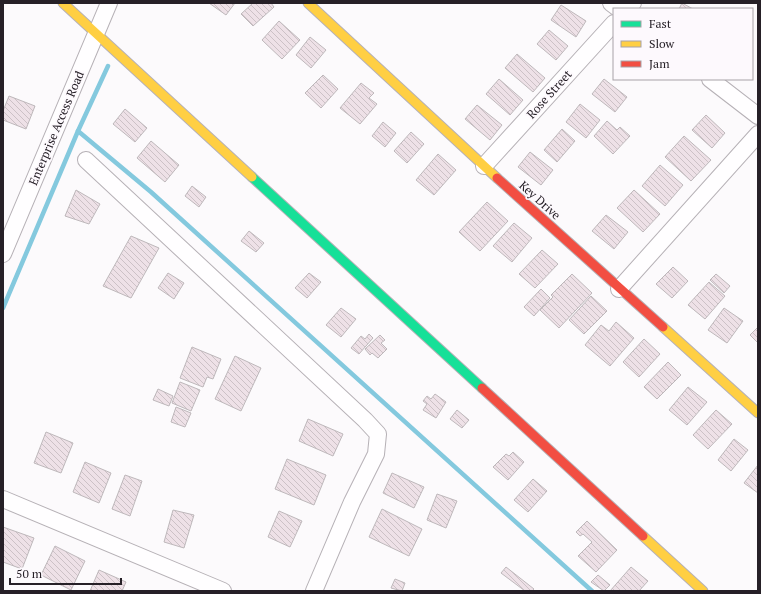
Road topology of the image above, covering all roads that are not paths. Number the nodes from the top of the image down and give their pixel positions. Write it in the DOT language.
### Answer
graph roads {
  1 [pos="63,3"];
  2 [pos="109,3"];
  3 [pos="308,3"];
  4 [pos="613,24"];
  5 [pos="96,33"];
  6 [pos="711,80"];
  7 [pos="758,116"];
  8 [pos="758,134"];
  9 [pos="86,160"];
  10 [pos="484,166"];
  11 [pos="3,254"];
  12 [pos="619,288"];
  13 [pos="758,413"];
  14 [pos="3,499"];
  15 [pos="223,591"];
  16 [pos="314,591"];
  17 [pos="703,591"];
  1 -- 5 [label="main road"];
  2 -- 5 [label="street, Enterprise Access Road"];
  3 -- 10 [label="main road, Key Drive"];
  4 -- 10 [label="street, Rose Street"];
  5 -- 11 [label="street, Enterprise Access Road"];
  5 -- 17 [label="main road"];
  6 -- 7 [label="street"];
  8 -- 12 [label="street"];
  9 -- 16 [label="street"];
  10 -- 12 [label="main road, Key Drive"];
  12 -- 13 [label="main road, Key Drive"];
  14 -- 15 [label="street"];
}
